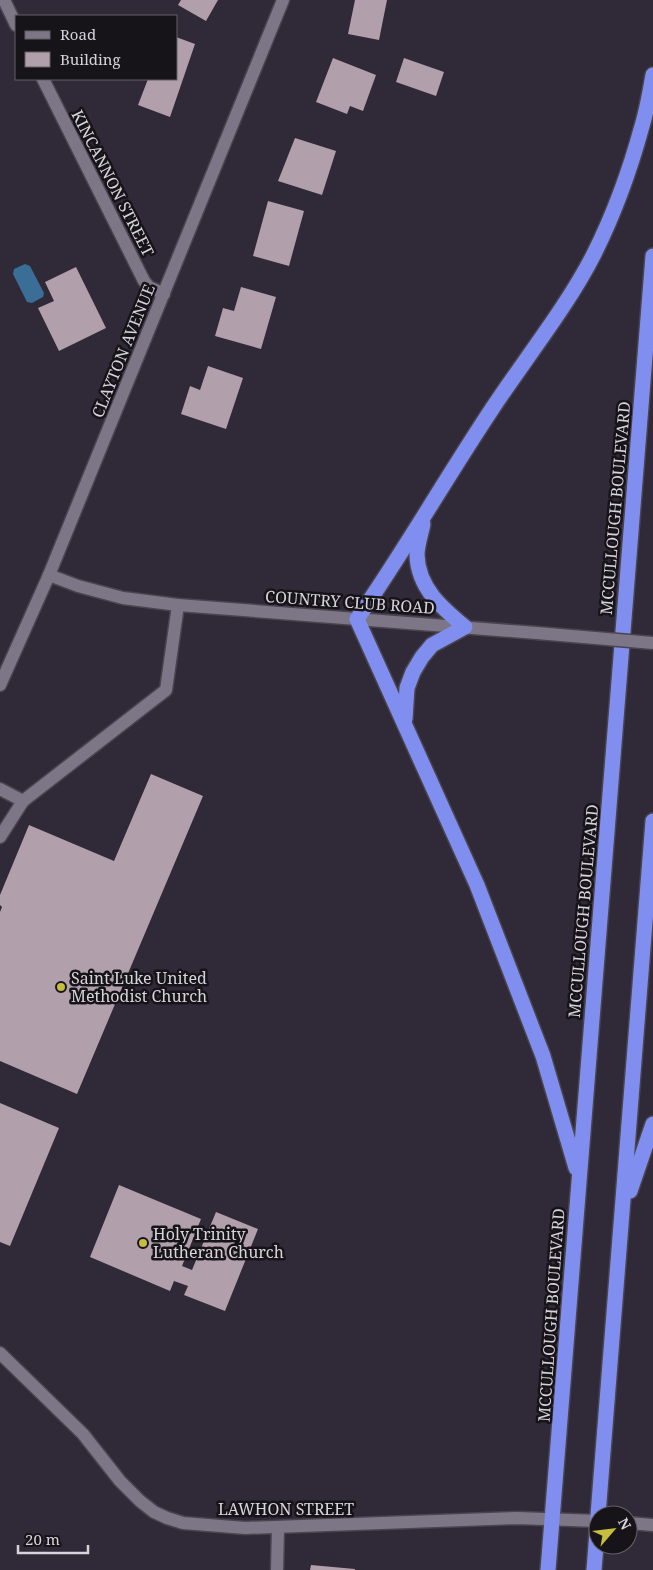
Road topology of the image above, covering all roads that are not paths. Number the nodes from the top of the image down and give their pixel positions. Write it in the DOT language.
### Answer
graph roads {
  1 [pos="4,0"];
  2 [pos="283,0"];
  3 [pos="15,23"];
  4 [pos="653,74"];
  5 [pos="43,80"];
  6 [pos="653,256"];
  7 [pos="164,294"];
  8 [pos="425,516"];
  9 [pos="49,575"];
  10 [pos="178,605"];
  11 [pos="357,619"];
  12 [pos="465,627"];
  13 [pos="653,643"];
  14 [pos="0,685"];
  15 [pos="405,722"];
  16 [pos="0,789"];
  17 [pos="23,801"];
  18 [pos="653,820"];
  19 [pos="0,837"];
  20 [pos="653,1124"];
  21 [pos="579,1178"];
  22 [pos="623,1212"];
  23 [pos="0,1353"];
  24 [pos="599,1505"];
  25 [pos="588,1519"];
  26 [pos="552,1520"];
  27 [pos="638,1524"];
  28 [pos="653,1525"];
  29 [pos="278,1528"];
  30 [pos="595,1555"];
  31 [pos="277,1570"];
  32 [pos="548,1570"];
  33 [pos="594,1570"];
  1 -- 3 [label="street"];
  2 -- 7 [label="street, CLAYTON AVENUE"];
  4 -- 8 [label="highway"];
  5 -- 7 [label="street, KINCANNON STREET"];
  6 -- 21 [label="highway, MCCULLOUGH BOULEVARD"];
  7 -- 9 [label="street, CLAYTON AVENUE"];
  8 -- 11 [label="highway"];
  8 -- 12 [label="highway"];
  9 -- 10 [label="street, COUNTRY CLUB ROAD"];
  9 -- 14 [label="street, CLAYTON AVENUE"];
  10 -- 11 [label="street, COUNTRY CLUB ROAD"];
  10 -- 17 [label="street"];
  11 -- 12 [label="street, COUNTRY CLUB ROAD"];
  11 -- 15 [label="highway"];
  12 -- 13 [label="street, COUNTRY CLUB ROAD, bridge"];
  12 -- 15 [label="highway"];
  15 -- 21 [label="highway"];
  16 -- 17 [label="street"];
  17 -- 19 [label="street"];
  18 -- 22 [label="highway"];
  20 -- 22 [label="highway"];
  21 -- 26 [label="highway, MCCULLOUGH BOULEVARD"];
  22 -- 24 [label="highway"];
  23 -- 29 [label="street, LAWHON STREET"];
  25 -- 26 [label="street, LAWHON STREET"];
  26 -- 29 [label="street, LAWHON STREET"];
  26 -- 32 [label="highway, MCCULLOUGH BOULEVARD"];
  27 -- 28 [label="street"];
  29 -- 31 [label="street"];
  30 -- 33 [label="highway"];
}
